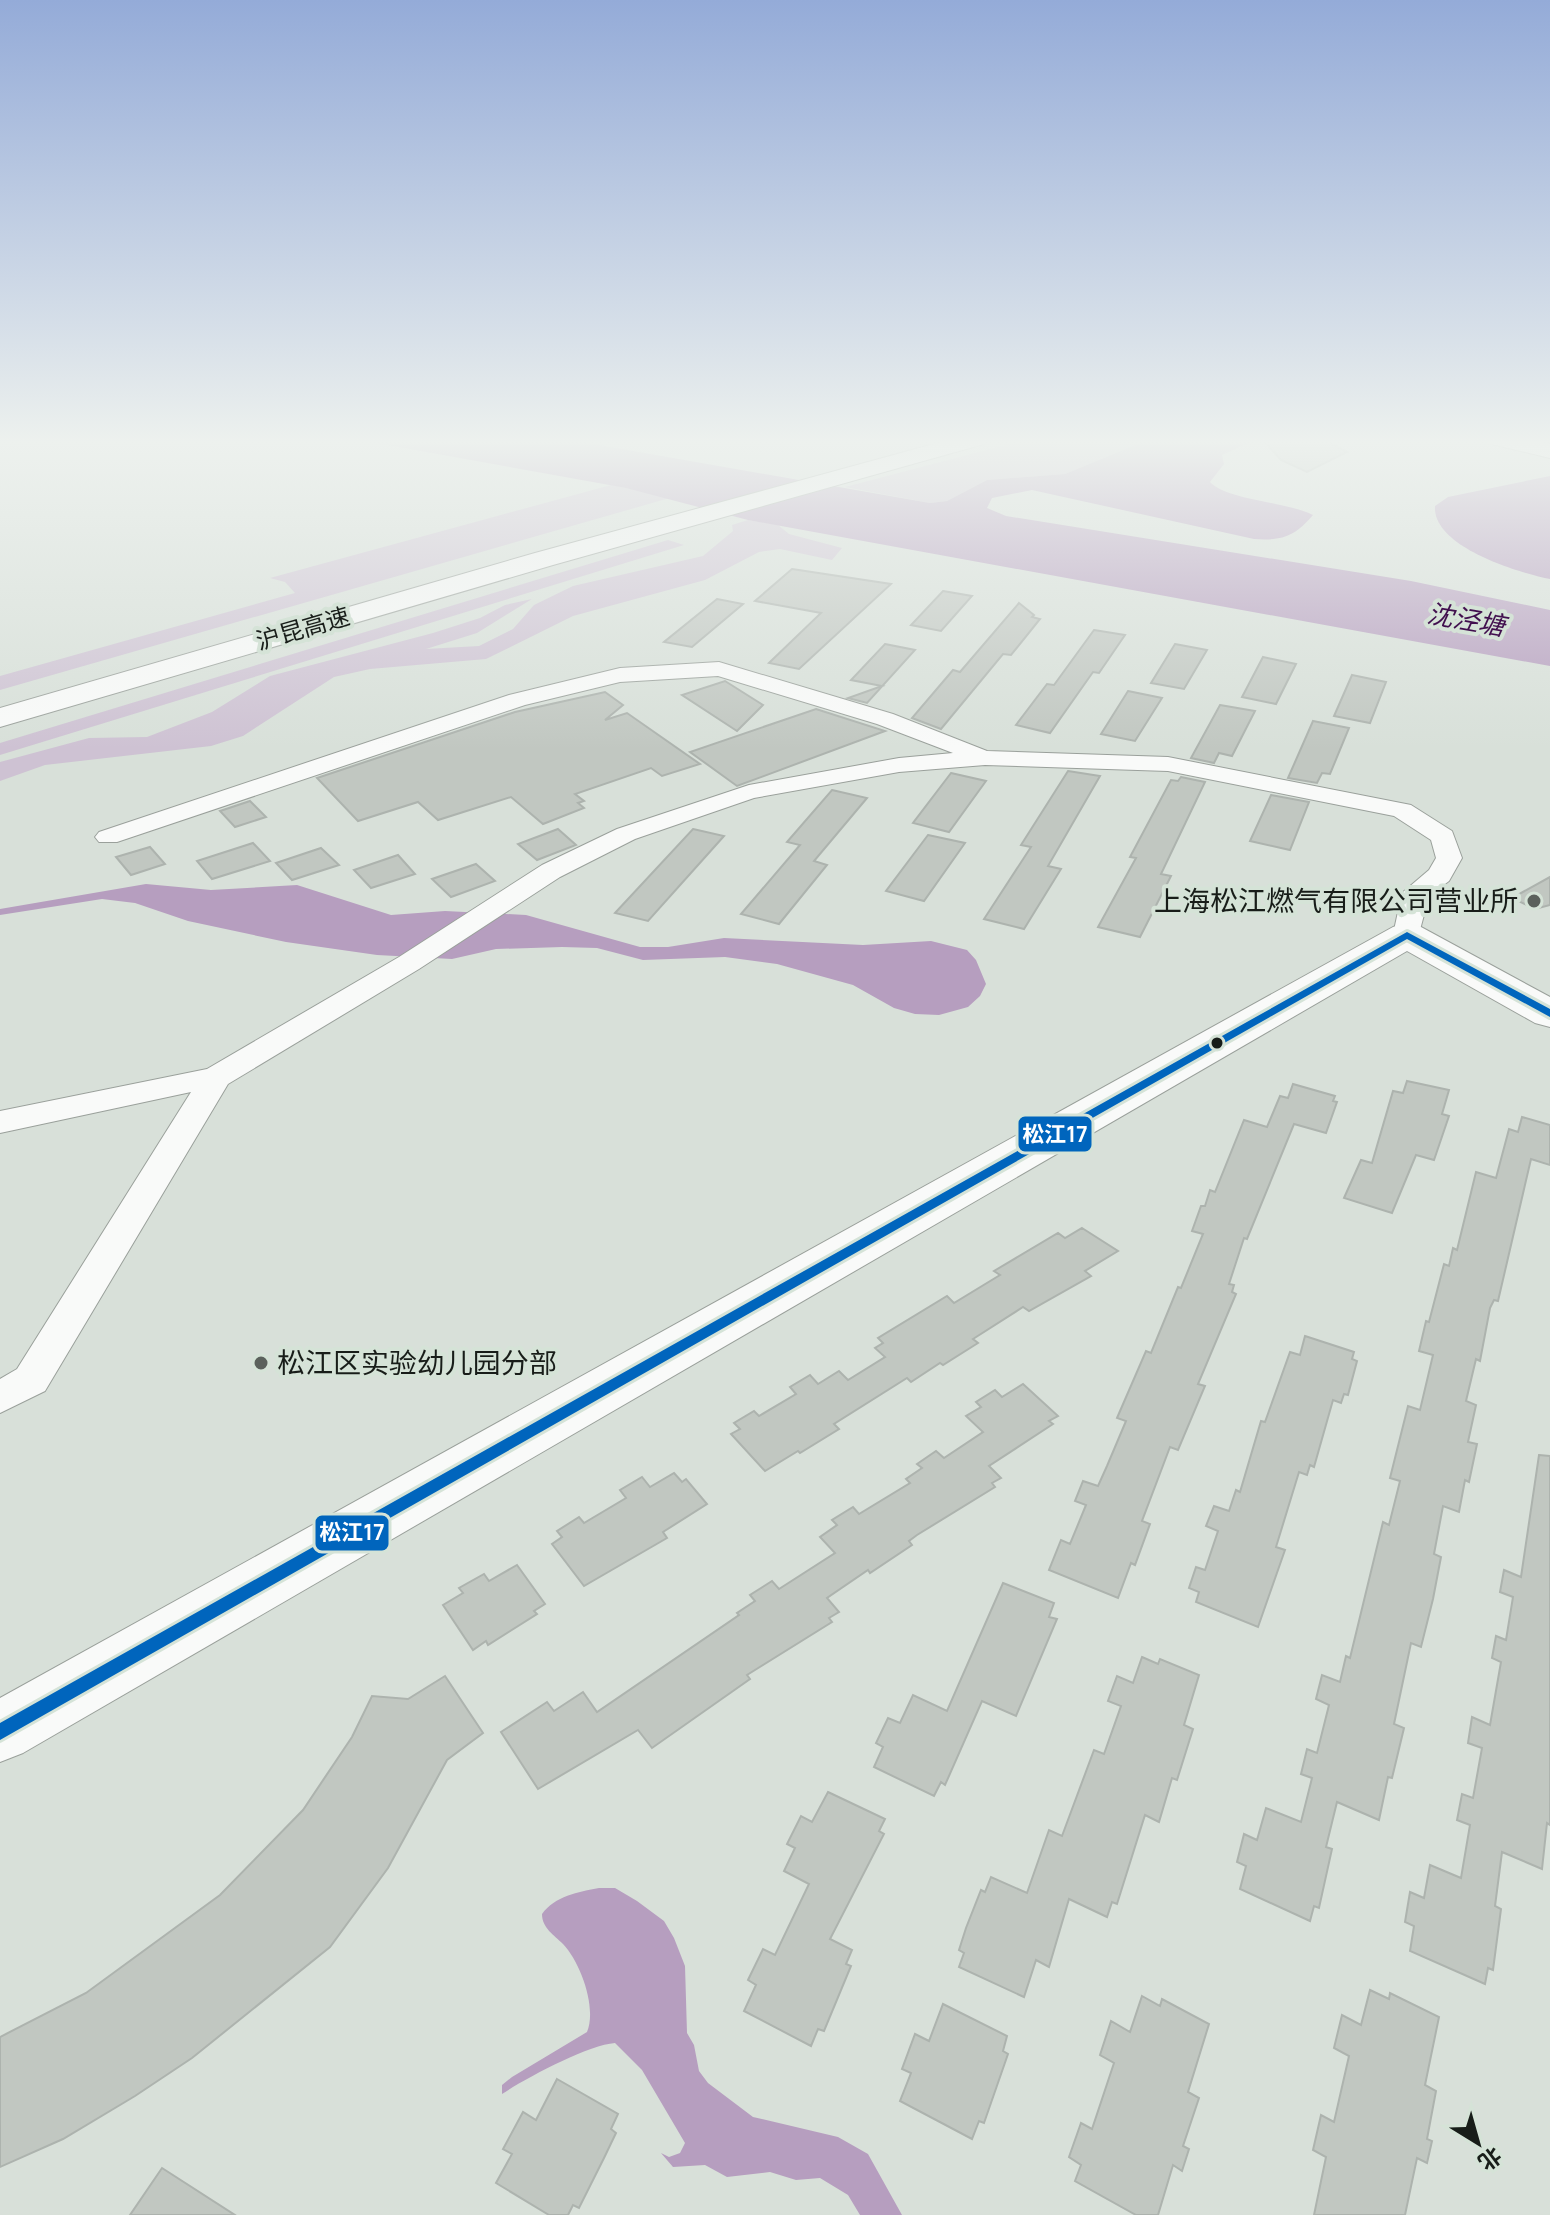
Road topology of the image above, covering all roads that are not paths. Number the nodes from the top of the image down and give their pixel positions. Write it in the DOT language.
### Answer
graph roads {
  1 [pos="582,542"];
  2 [pos="586,542"];
  3 [pos="0,704"];
  4 [pos="0,718"];
  5 [pos="985,758"];
  6 [pos="108,837"];
  7 [pos="1407,935"];
  8 [pos="1550,1014"];
  9 [pos="216,1077"];
  10 [pos="0,1122"];
  11 [pos="0,1398"];
  12 [pos="0,1732"];
  1 -- 3 [label="main road, 沪昆高速"];
  2 -- 4 [label="main road, 沪昆高速"];
  5 -- 6 [label="street"];
  5 -- 7 [label="street"];
  5 -- 9 [label="street"];
  7 -- 8 [label="main road"];
  7 -- 12 [label="main road"];
  9 -- 10 [label="street"];
  9 -- 11 [label="street"];
}
